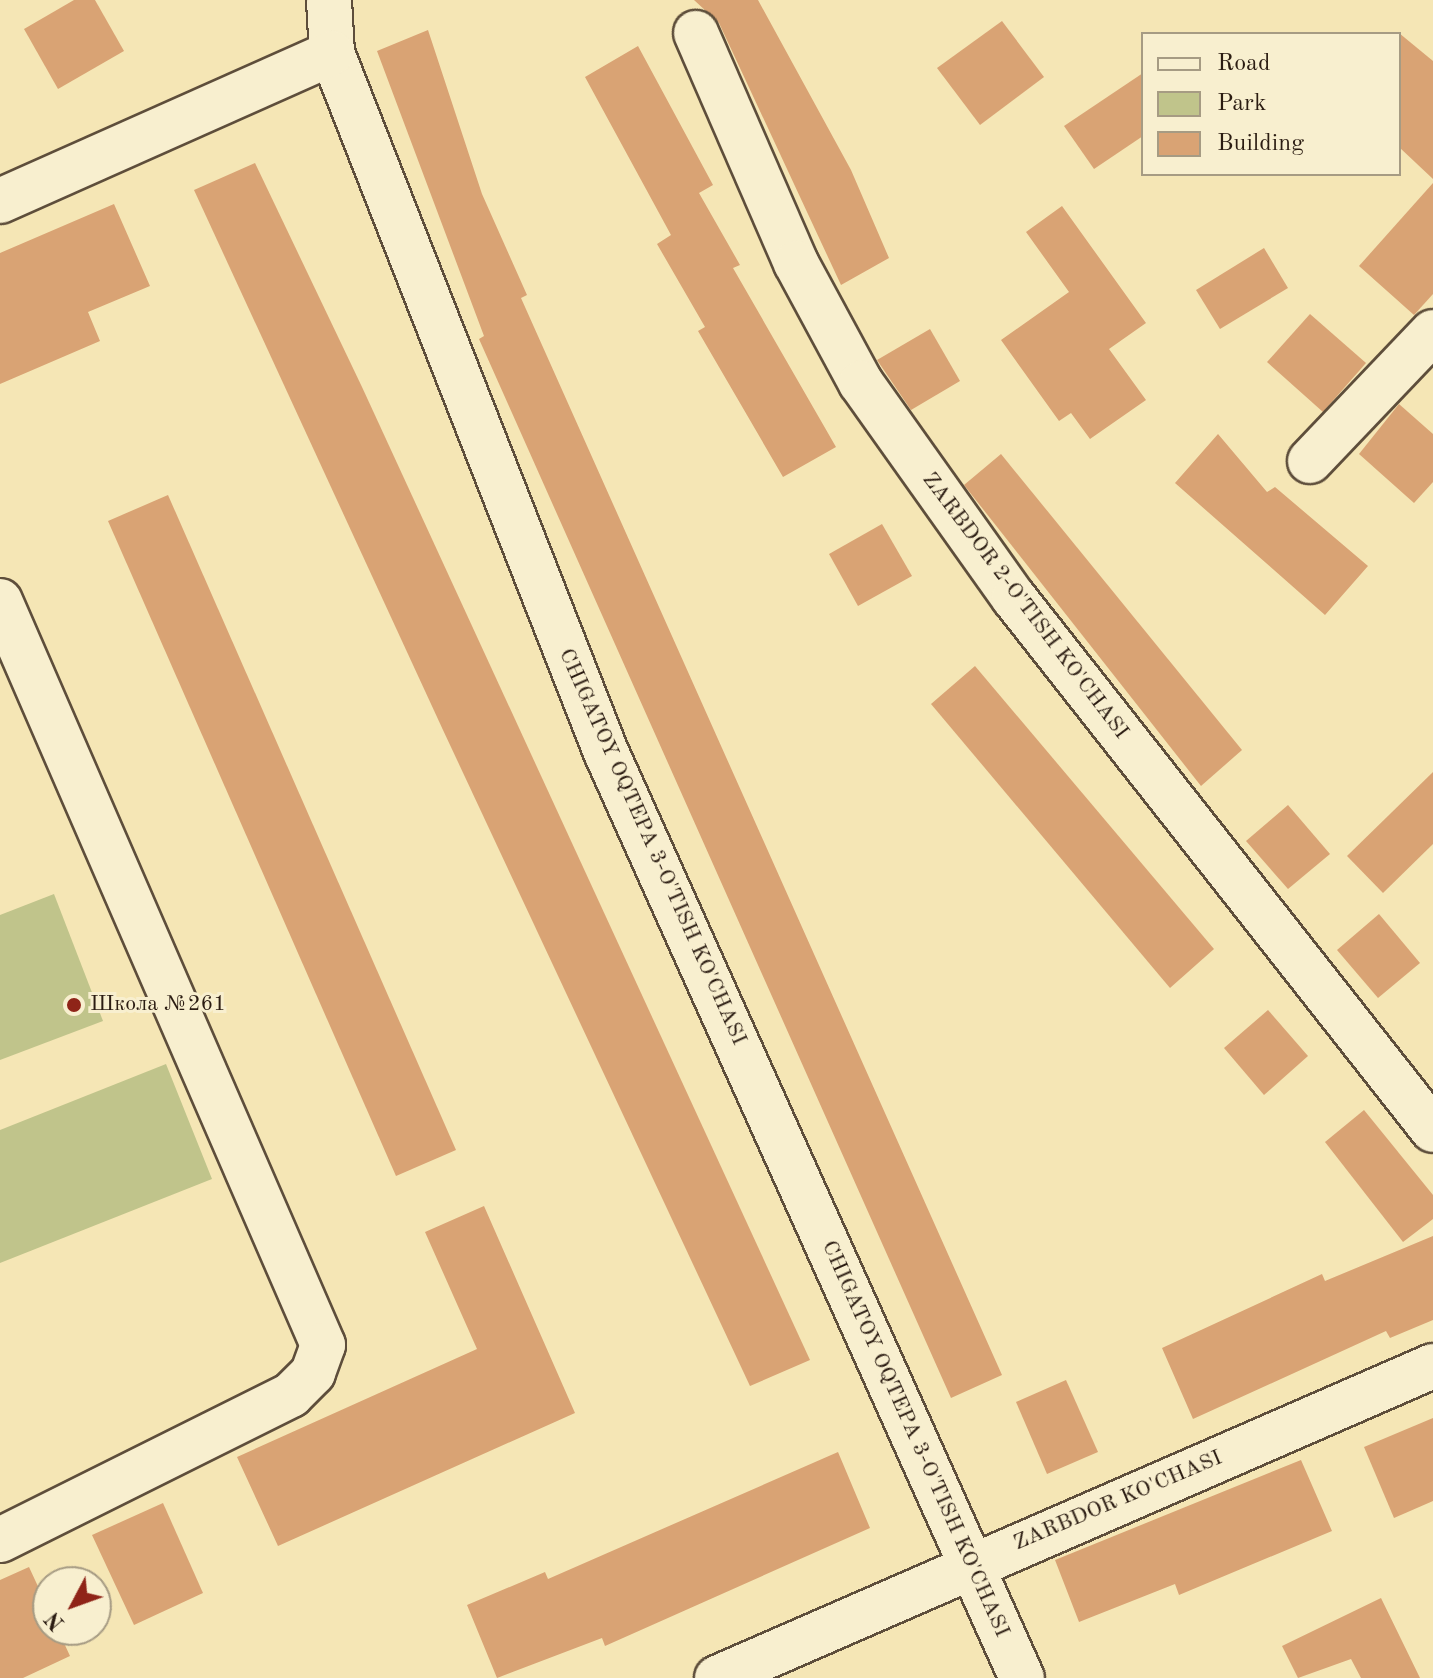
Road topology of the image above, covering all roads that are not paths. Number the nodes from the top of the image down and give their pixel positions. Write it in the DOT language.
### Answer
graph roads {
  1 [pos="329,0"];
  2 [pos="696,33"];
  3 [pos="332,53"];
  4 [pos="0,201"];
  5 [pos="1433,332"];
  6 [pos="1310,461"];
  7 [pos="0,601"];
  8 [pos="1433,1130"];
  9 [pos="1433,1366"];
  10 [pos="0,1540"];
  11 [pos="972,1563"];
  12 [pos="717,1678"];
  13 [pos="1022,1678"];
  1 -- 3 [label="street, CHIGATOY OQTEPA 3-O'TISH KO'CHASI"];
  2 -- 8 [label="street, ZARBDOR 2-O'TISH KO'CHASI"];
  3 -- 4 [label="street"];
  3 -- 11 [label="street, CHIGATOY OQTEPA 3-O'TISH KO'CHASI"];
  5 -- 6 [label="street"];
  7 -- 10 [label="street"];
  9 -- 11 [label="street, ZARBDOR KO'CHASI"];
  11 -- 12 [label="street, ZARBDOR KO'CHASI"];
  11 -- 13 [label="street, CHIGATOY OQTEPA 3-O'TISH KO'CHASI"];
}
